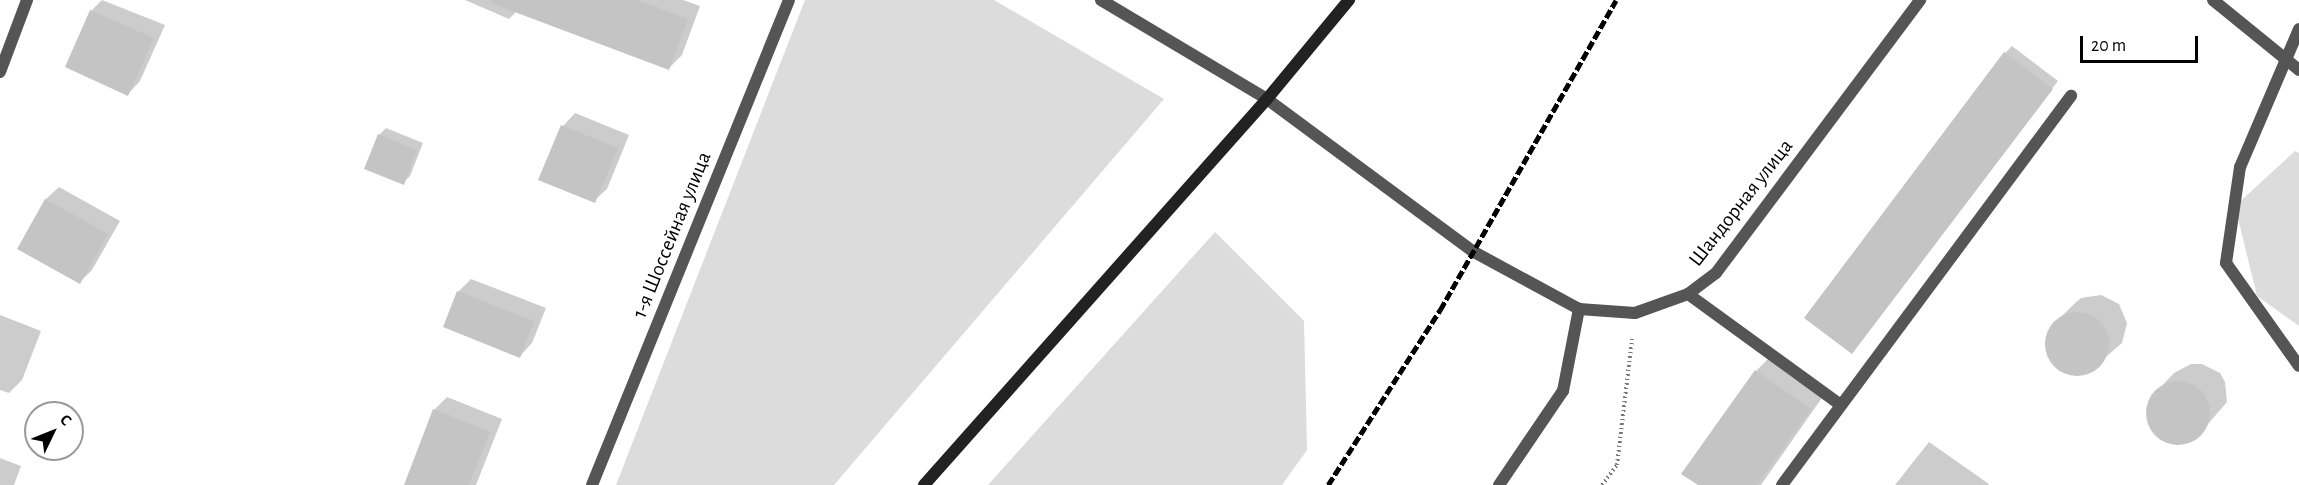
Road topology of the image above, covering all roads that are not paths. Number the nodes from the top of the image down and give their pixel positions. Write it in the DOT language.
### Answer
graph roads {
  1 [pos="27,0"];
  2 [pos="789,0"];
  3 [pos="1101,0"];
  4 [pos="1349,0"];
  5 [pos="1920,0"];
  6 [pos="2213,0"];
  7 [pos="2299,29"];
  8 [pos="2286,59"];
  9 [pos="2299,70"];
  10 [pos="0,72"];
  11 [pos="2072,96"];
  12 [pos="1267,99"];
  13 [pos="1688,294"];
  14 [pos="1579,309"];
  15 [pos="2299,366"];
  16 [pos="1841,405"];
  17 [pos="592,485"];
  18 [pos="924,485"];
  19 [pos="1499,485"];
  20 [pos="1782,485"];
  1 -- 10 [label="street"];
  2 -- 17 [label="street, 1-я Шоссейная улица"];
  3 -- 12 [label="street, Шандорная улица"];
  4 -- 12 [label="main road"];
  5 -- 13 [label="street, Шандорная улица"];
  6 -- 8 [label="street"];
  7 -- 8 [label="street"];
  8 -- 9 [label="street"];
  8 -- 15 [label="street"];
  11 -- 16 [label="street"];
  12 -- 14 [label="street, Шандорная улица"];
  12 -- 18 [label="main road"];
  13 -- 14 [label="street, Шандорная улица"];
  13 -- 16 [label="street"];
  14 -- 19 [label="street"];
  16 -- 20 [label="street"];
}
